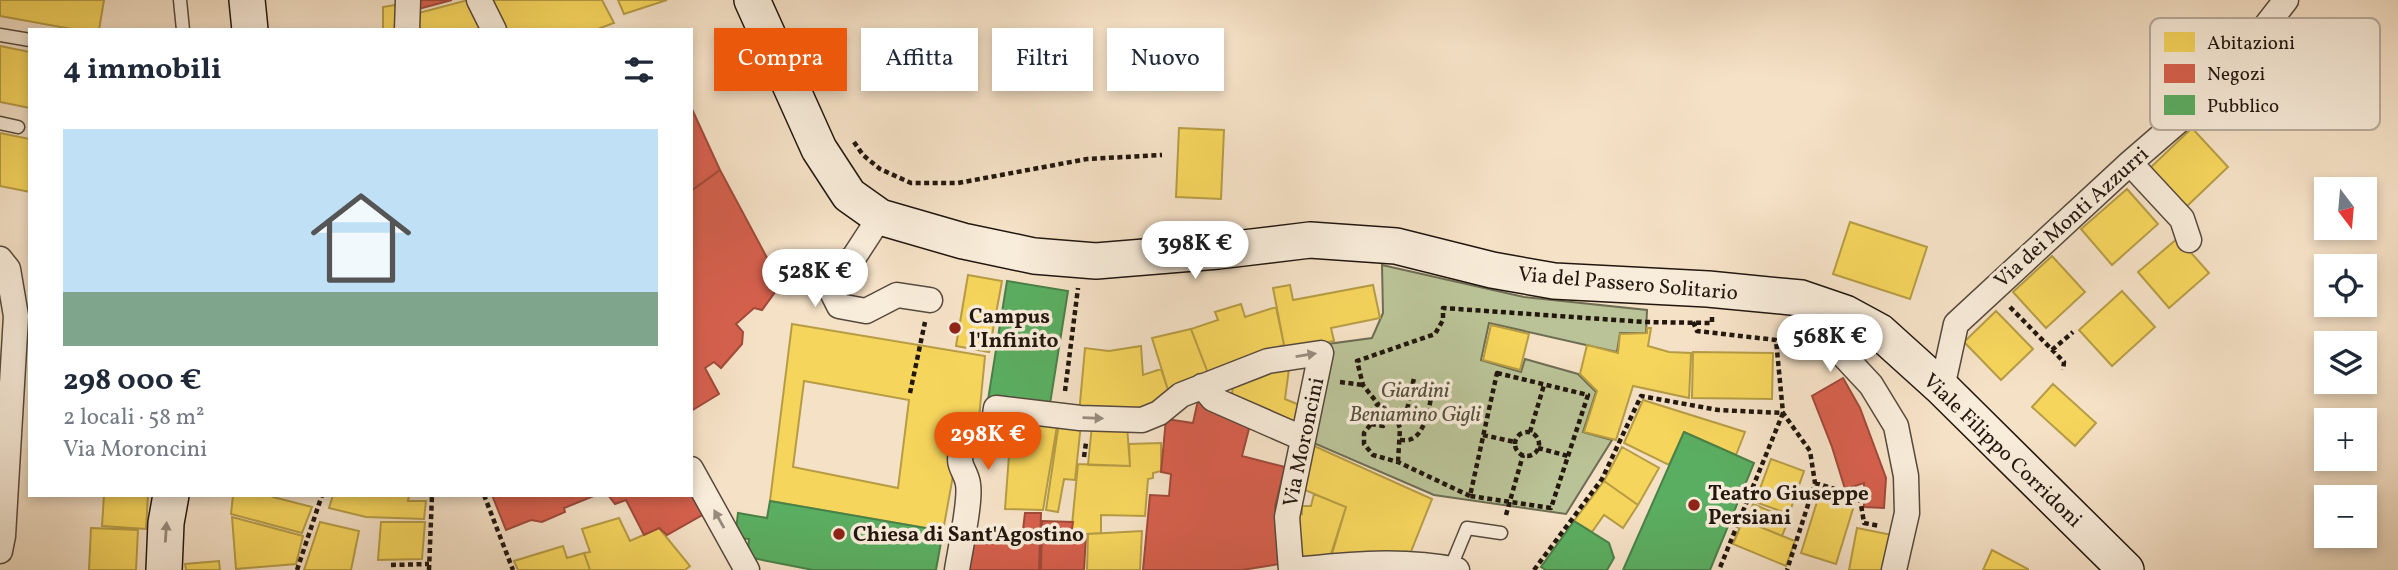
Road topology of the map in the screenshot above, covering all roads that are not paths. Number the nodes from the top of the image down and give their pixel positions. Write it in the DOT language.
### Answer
graph roads {
  1 [pos="180,0"];
  2 [pos="247,0"];
  3 [pos="408,0"];
  4 [pos="479,0"];
  5 [pos="752,0"];
  6 [pos="2286,0"];
  7 [pos="2272,18"];
  8 [pos="183,28"];
  9 [pos="250,28"];
  10 [pos="407,28"];
  11 [pos="493,28"];
  12 [pos="0,35"];
  13 [pos="28,40"];
  14 [pos="0,123"];
  15 [pos="18,127"];
  16 [pos="2168,130"];
  17 [pos="2130,163"];
  18 [pos="880,217"];
  19 [pos="2189,240"];
  20 [pos="0,259"];
  21 [pos="1801,298"];
  22 [pos="930,300"];
  23 [pos="1202,386"];
  24 [pos="1942,388"];
  25 [pos="1302,438"];
  26 [pos="693,473"];
  27 [pos="171,497"];
  28 [pos="1502,533"];
  29 [pos="0,551"];
  30 [pos="1453,569"];
  31 [pos="164,570"];
  32 [pos="747,570"];
  33 [pos="957,570"];
  34 [pos="1293,570"];
  35 [pos="1894,570"];
  36 [pos="2126,570"];
  1 -- 8 [label="lane"];
  2 -- 9 [label="main road"];
  3 -- 10 [label="street"];
  4 -- 11 [label="street"];
  5 -- 18 [label="main road, Via del Passero Solitario"];
  6 -- 7 [label="street, Via dei Monti Azzurri"];
  12 -- 13 [label="lane"];
  14 -- 15 [label="lane"];
  16 -- 17 [label="street, Via dei Monti Azzurri"];
  17 -- 19 [label="street"];
  17 -- 24 [label="street, Via dei Monti Azzurri"];
  18 -- 21 [label="main road, Via del Passero Solitario"];
  18 -- 22 [label="street"];
  20 -- 29 [label="street"];
  21 -- 24 [label="main road, Viale Filippo Corridoni"];
  21 -- 35 [label="street"];
  23 -- 25 [label="street"];
  23 -- 25 [label="street, Via Moroncini, one-way"];
  33 -- 23 [label="street, Via Moroncini, one-way"];
  24 -- 36 [label="main road, Viale Filippo Corridoni"];
  25 -- 34 [label="street, Via Moroncini"];
  32 -- 26 [label="street, one-way"];
  31 -- 27 [label="main road, one-way"];
  28 -- 30 [label="lane"];
  30 -- 34 [label="street"];
}
